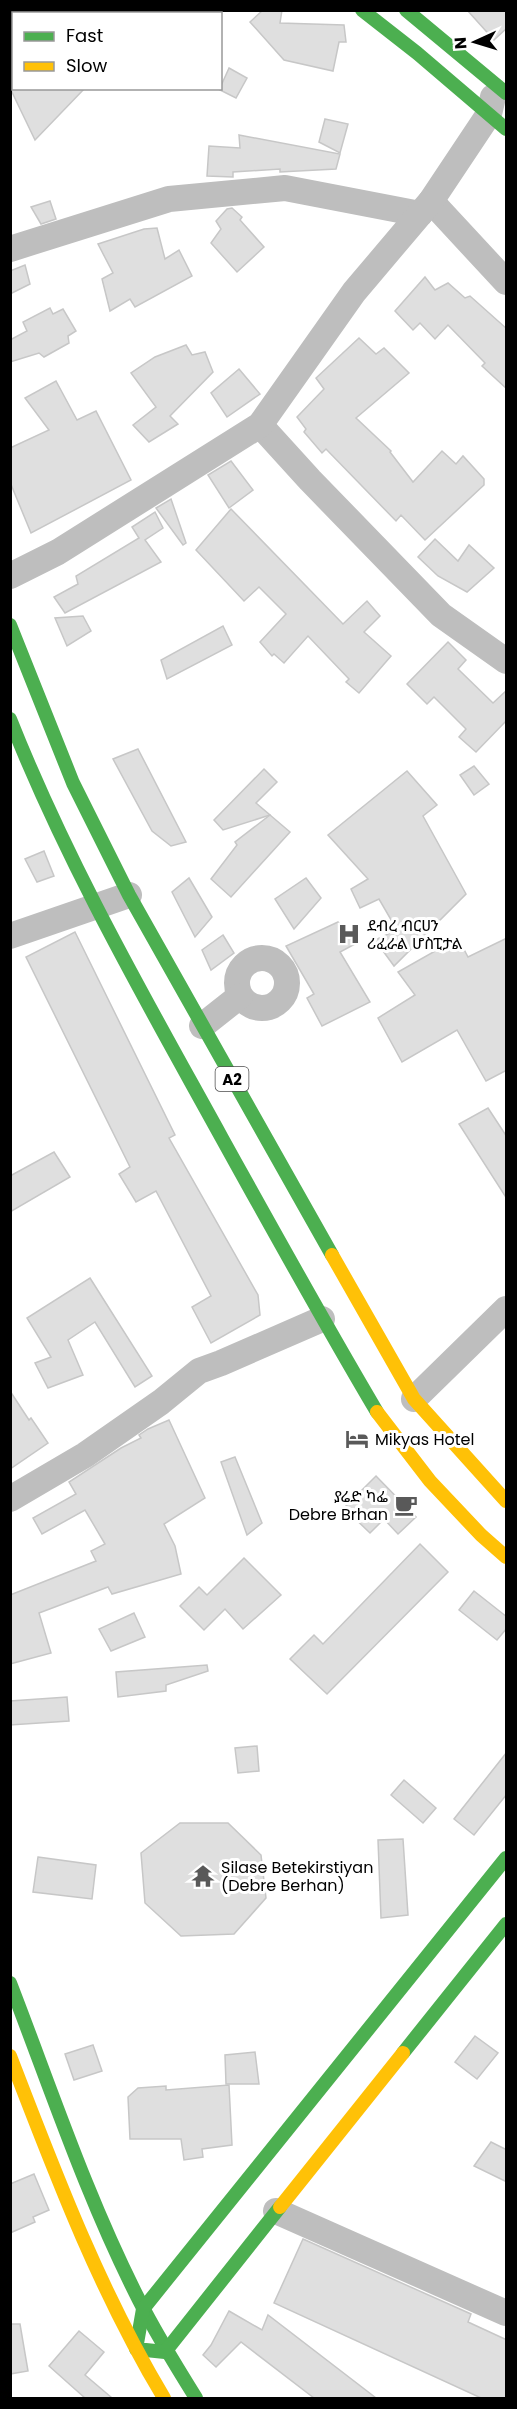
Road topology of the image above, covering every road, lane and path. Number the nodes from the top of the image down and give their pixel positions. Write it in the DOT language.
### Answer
graph roads {
  1 [pos="362,10"];
  2 [pos="406,10"];
  3 [pos="503,84"];
  4 [pos="498,122"];
  5 [pos="426,207"];
  6 [pos="10,249"];
  7 [pos="507,282"];
  8 [pos="260,425"];
  9 [pos="10,576"];
  10 [pos="10,626"];
  11 [pos="17,661"];
  12 [pos="507,661"];
  13 [pos="10,719"];
  14 [pos="129,895"];
  15 [pos="96,906"];
  16 [pos="10,936"];
  17 [pos="240,996"];
  18 [pos="202,1026"];
  19 [pos="507,1309"];
  20 [pos="322,1319"];
  21 [pos="414,1399"];
  22 [pos="10,1499"];
  23 [pos="507,1501"];
  24 [pos="507,1557"];
  25 [pos="507,1858"];
  26 [pos="507,1924"];
  27 [pos="10,1983"];
  28 [pos="10,2056"];
  29 [pos="276,2211"];
  30 [pos="142,2309"];
  31 [pos="507,2313"];
  32 [pos="136,2349"];
  33 [pos="165,2352"];
  34 [pos="189,2396"];
  35 [pos="164,2398"];
  1 -- 4 [label="main road"];
  2 -- 3 [label="main road"];
  3 -- 4 [label="street"];
  4 -- 5 [label="street"];
  5 -- 6 [label="street"];
  5 -- 7 [label="street"];
  5 -- 8 [label="street"];
  8 -- 9 [label="street"];
  8 -- 12 [label="street"];
  10 -- 11 [label="main road, A2"];
  11 -- 14 [label="main road, A2"];
  13 -- 15 [label="main road, A2"];
  14 -- 15 [label="street"];
  14 -- 18 [label="main road, A2"];
  15 -- 16 [label="street"];
  15 -- 20 [label="main road, A2"];
  17 -- 18 [label="street"];
  18 -- 21 [label="main road, A2"];
  19 -- 21 [label="street"];
  20 -- 22 [label="street"];
  20 -- 24 [label="main road, A2"];
  21 -- 23 [label="main road, A2"];
  25 -- 30 [label="main road"];
  26 -- 29 [label="main road"];
  27 -- 30 [label="main road"];
  28 -- 32 [label="main road"];
  29 -- 31 [label="street"];
  29 -- 33 [label="main road"];
  30 -- 32 [label="main road"];
  30 -- 33 [label="main road"];
  32 -- 33 [label="main road"];
  32 -- 35 [label="main road"];
  33 -- 34 [label="main road"];
}
